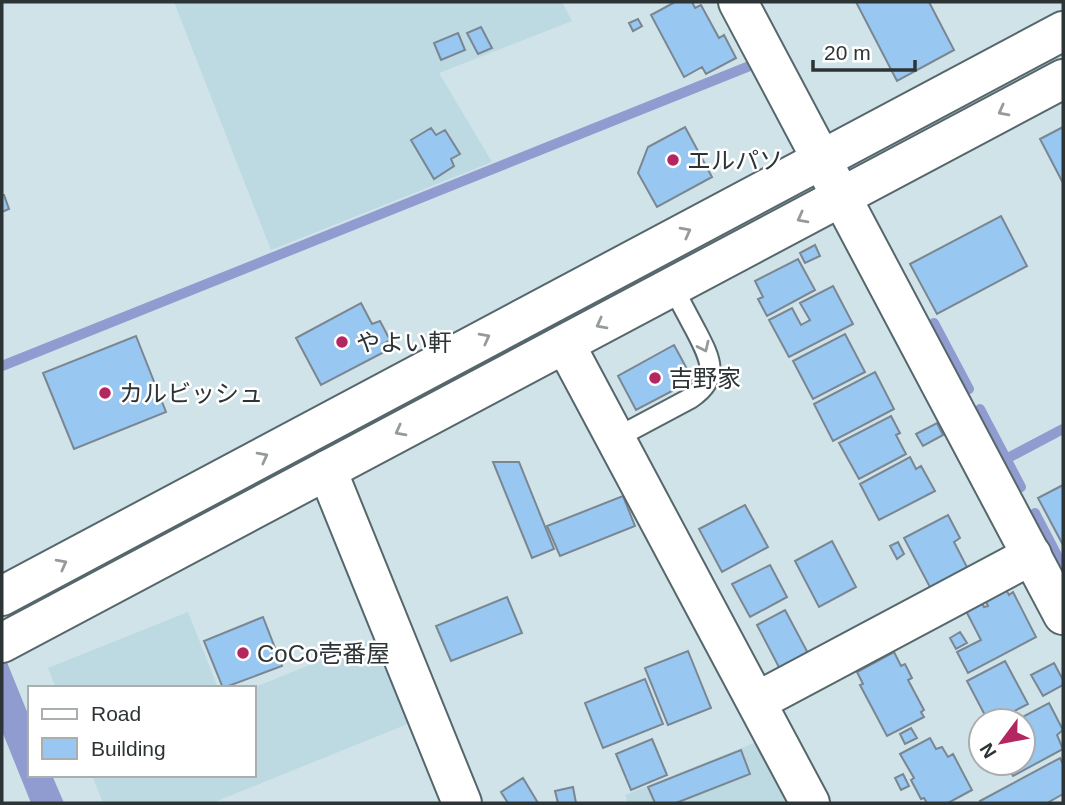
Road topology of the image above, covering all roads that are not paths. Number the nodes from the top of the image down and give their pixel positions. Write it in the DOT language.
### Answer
graph roads {
  1 [pos="738,2"];
  2 [pos="1063,31"];
  3 [pos="1063,79"];
  4 [pos="822,159"];
  5 [pos="842,197"];
  6 [pos="673,286"];
  7 [pos="565,344"];
  8 [pos="615,438"];
  9 [pos="327,470"];
  10 [pos="1032,555"];
  11 [pos="2,596"];
  12 [pos="1063,615"];
  13 [pos="9,639"];
  14 [pos="756,702"];
  15 [pos="462,803"];
  16 [pos="810,803"];
  1 -- 4 [label="street"];
  2 -- 4 [label="street"];
  3 -- 5 [label="street, one-way"];
  4 -- 5 [label="street"];
  11 -- 4 [label="street, one-way"];
  5 -- 6 [label="street, one-way"];
  5 -- 10 [label="street"];
  6 -- 7 [label="street, one-way"];
  6 -- 8 [label="lane, one-way"];
  7 -- 8 [label="street"];
  7 -- 9 [label="street, one-way"];
  8 -- 14 [label="street"];
  9 -- 13 [label="street"];
  9 -- 15 [label="street"];
  10 -- 12 [label="street"];
  10 -- 14 [label="street"];
  14 -- 16 [label="street"];
}
